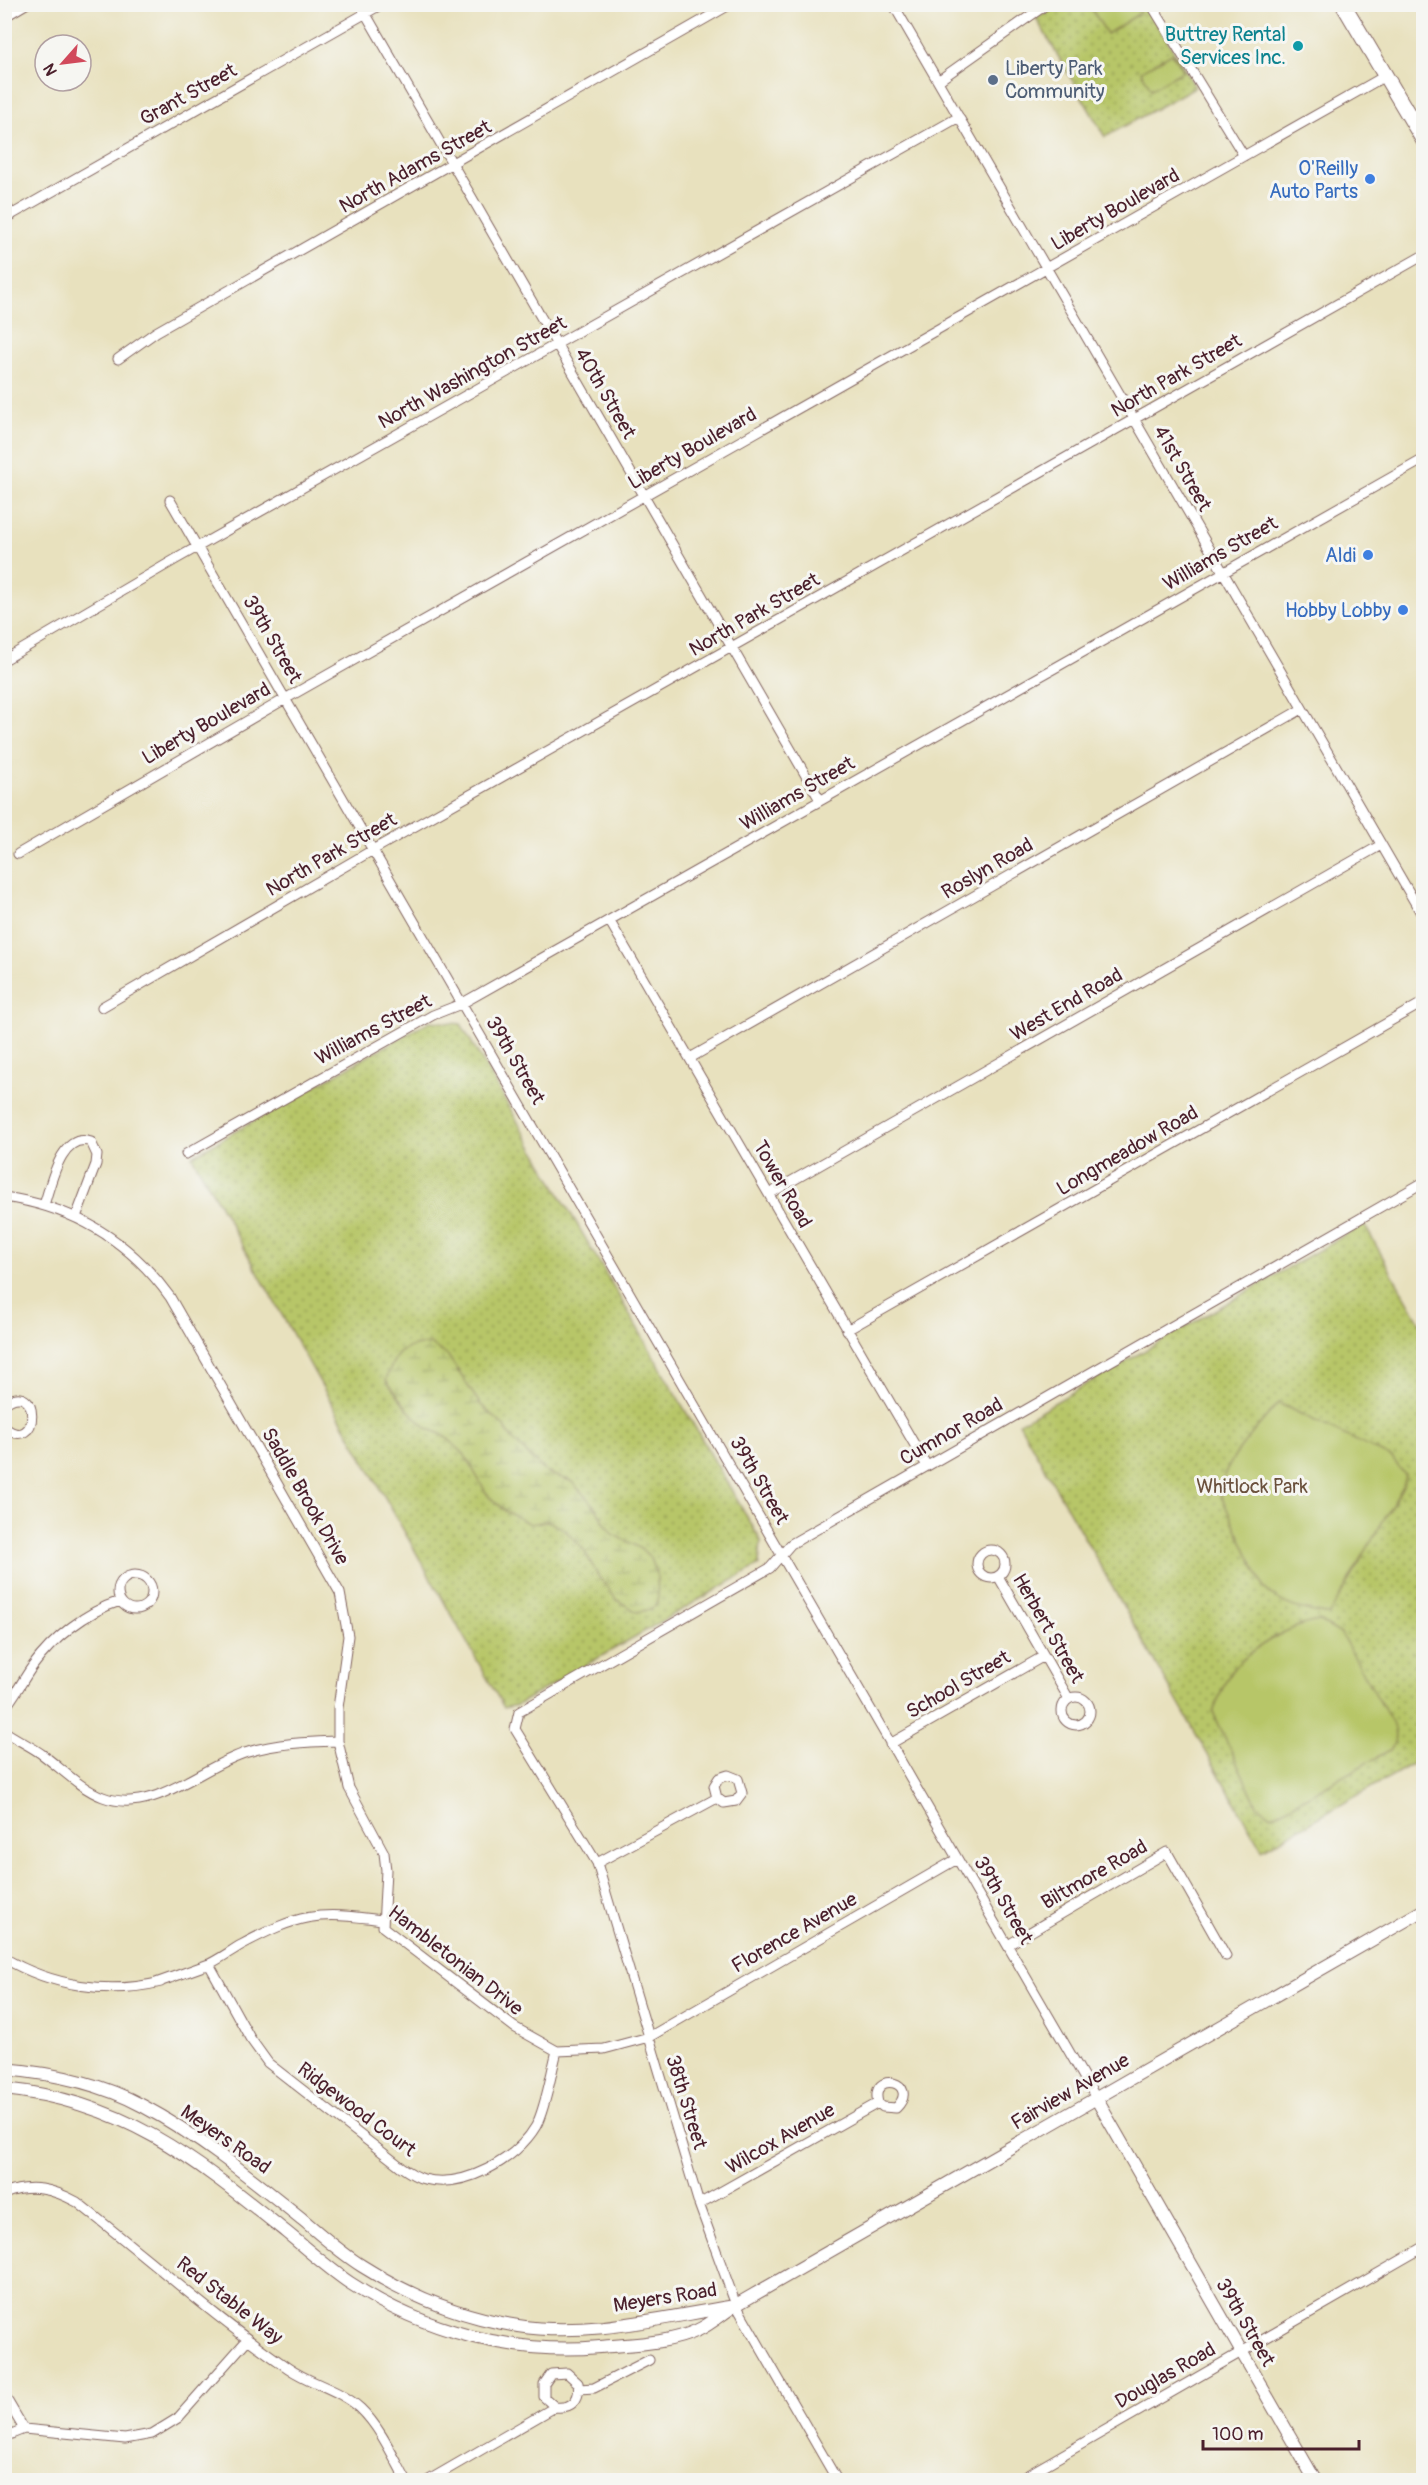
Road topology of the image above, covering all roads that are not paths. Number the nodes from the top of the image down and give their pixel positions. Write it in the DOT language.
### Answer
graph roads {
  1 [pos="26,4"];
  2 [pos="360,4"];
  3 [pos="382,4"];
  4 [pos="731,4"];
  5 [pos="893,4"];
  6 [pos="1047,4"];
  7 [pos="1151,4"];
  8 [pos="1343,4"];
  9 [pos="365,14"];
  10 [pos="4,17"];
  11 [pos="1385,76"];
  12 [pos="938,81"];
  13 [pos="959,117"];
  14 [pos="1424,141"];
  15 [pos="1244,156"];
  16 [pos="453,165"];
  17 [pos="4,202"];
  18 [pos="8,217"];
  19 [pos="1424,255"];
  20 [pos="1046,268"];
  21 [pos="558,345"];
  22 [pos="118,359"];
  23 [pos="1134,419"];
  24 [pos="1424,459"];
  25 [pos="645,496"];
  26 [pos="170,500"];
  27 [pos="198,548"];
  28 [pos="1222,572"];
  29 [pos="733,647"];
  30 [pos="4,660"];
  31 [pos="285,699"];
  32 [pos="1302,709"];
  33 [pos="820,800"];
  34 [pos="1381,845"];
  35 [pos="371,851"];
  36 [pos="18,854"];
  37 [pos="1424,918"];
  38 [pos="609,920"];
  39 [pos="1424,1002"];
  40 [pos="461,1004"];
  41 [pos="102,1007"];
  42 [pos="690,1058"];
  43 [pos="186,1154"];
  44 [pos="1424,1182"];
  45 [pos="769,1194"];
  46 [pos="4,1197"];
  47 [pos="44,1205"];
  48 [pos="76,1217"];
  49 [pos="848,1330"];
  50 [pos="4,1404"];
  51 [pos="5,1428"];
  52 [pos="927,1466"];
  53 [pos="781,1556"];
  54 [pos="998,1576"];
  55 [pos="120,1601"];
  56 [pos="1044,1656"];
  57 [pos="1069,1699"];
  58 [pos="4,1709"];
  59 [pos="515,1729"];
  60 [pos="4,1731"];
  61 [pos="338,1740"];
  62 [pos="890,1744"];
  63 [pos="717,1798"];
  64 [pos="957,1859"];
  65 [pos="597,1863"];
  66 [pos="1424,1910"];
  67 [pos="382,1920"];
  68 [pos="1008,1945"];
  69 [pos="1226,1956"];
  70 [pos="4,1958"];
  71 [pos="209,1964"];
  72 [pos="649,2037"];
  73 [pos="557,2051"];
  74 [pos="4,2069"];
  75 [pos="4,2089"];
  76 [pos="1096,2098"];
  77 [pos="878,2103"];
  78 [pos="4,2194"];
  79 [pos="699,2204"];
  80 [pos="1424,2247"];
  81 [pos="736,2306"];
  82 [pos="248,2339"];
  83 [pos="1240,2352"];
  84 [pos="649,2360"];
  85 [pos="579,2389"];
  86 [pos="4,2395"];
  87 [pos="555,2407"];
  88 [pos="24,2428"];
  89 [pos="4,2437"];
  90 [pos="406,2481"];
  91 [pos="429,2481"];
  92 [pos="837,2481"];
  93 [pos="1019,2481"];
  94 [pos="1315,2481"];
  1 -- 10 [label="street"];
  2 -- 9 [label="street, 40th Street"];
  3 -- 9 [label="street, Grant Street"];
  4 -- 16 [label="street, North Adams Street"];
  5 -- 12 [label="street, 41st Street"];
  6 -- 12 [label="street"];
  7 -- 15 [label="street"];
  8 -- 11 [label="main road"];
  9 -- 16 [label="street, 40th Street"];
  9 -- 18 [label="street, Grant Street"];
  11 -- 14 [label="main road"];
  11 -- 15 [label="street, Liberty Boulevard"];
  12 -- 13 [label="street, 41st Street"];
  13 -- 20 [label="street, 41st Street"];
  13 -- 21 [label="street, North Washington Street"];
  15 -- 20 [label="street, Liberty Boulevard"];
  16 -- 21 [label="street, 40th Street"];
  16 -- 22 [label="street, North Adams Street"];
  17 -- 18 [label="street"];
  19 -- 23 [label="street, North Park Street"];
  20 -- 23 [label="street, 41st Street"];
  20 -- 25 [label="street, Liberty Boulevard"];
  21 -- 25 [label="street, 40th Street"];
  21 -- 27 [label="street, North Washington Street"];
  23 -- 28 [label="street, 41st Street"];
  23 -- 29 [label="street, North Park Street"];
  24 -- 28 [label="street, Williams Street"];
  25 -- 29 [label="street, 40th Street"];
  25 -- 31 [label="street, Liberty Boulevard"];
  26 -- 27 [label="street, 39th Street"];
  27 -- 30 [label="street, North Washington Street"];
  27 -- 31 [label="street, 39th Street"];
  28 -- 32 [label="street, 41st Street"];
  28 -- 33 [label="street, Williams Street"];
  29 -- 33 [label="street, 40th Street"];
  29 -- 35 [label="street, North Park Street"];
  31 -- 35 [label="street, 39th Street"];
  31 -- 36 [label="street, Liberty Boulevard"];
  32 -- 34 [label="street, 41st Street"];
  32 -- 42 [label="street, Roslyn Road"];
  33 -- 38 [label="street, Williams Street"];
  34 -- 37 [label="street, 41st Street"];
  34 -- 45 [label="street, West End Road"];
  35 -- 40 [label="street, 39th Street"];
  35 -- 41 [label="street, North Park Street"];
  38 -- 40 [label="street, Williams Street"];
  38 -- 42 [label="street, Tower Road"];
  39 -- 49 [label="street, Longmeadow Road"];
  40 -- 43 [label="street, Williams Street"];
  40 -- 53 [label="street, 39th Street"];
  42 -- 45 [label="street, Tower Road"];
  44 -- 52 [label="street, Cumnor Road"];
  45 -- 49 [label="street, Tower Road"];
  46 -- 47 [label="street, Saddle Brook Drive"];
  47 -- 48 [label="street, Saddle Brook Drive"];
  47 -- 48 [label="street"];
  48 -- 61 [label="street, Saddle Brook Drive"];
  49 -- 52 [label="street, Tower Road"];
  50 -- 51 [label="street"];
  52 -- 53 [label="street, Cumnor Road"];
  53 -- 59 [label="street, Cumnor Road"];
  53 -- 62 [label="street, 39th Street"];
  54 -- 56 [label="street, Herbert Street"];
  55 -- 58 [label="street"];
  56 -- 57 [label="street, Herbert Street"];
  56 -- 62 [label="street, School Street"];
  59 -- 65 [label="street, 38th Street"];
  60 -- 61 [label="street"];
  61 -- 67 [label="street, Saddle Brook Drive"];
  62 -- 64 [label="street, 39th Street"];
  63 -- 65 [label="street"];
  64 -- 68 [label="street, 39th Street"];
  64 -- 72 [label="street, Florence Avenue"];
  65 -- 72 [label="street, 38th Street"];
  66 -- 76 [label="street, Fairview Avenue"];
  67 -- 71 [label="street, Hambletonian Drive"];
  67 -- 73 [label="street, Hambletonian Drive"];
  68 -- 69 [label="street, Biltmore Road"];
  68 -- 76 [label="street, 39th Street"];
  70 -- 71 [label="street"];
  71 -- 73 [label="street, Ridgewood Court"];
  72 -- 73 [label="street"];
  72 -- 79 [label="street, 38th Street"];
  74 -- 81 [label="street, Meyers Road"];
  75 -- 81 [label="street, Meyers Road"];
  76 -- 81 [label="street, Fairview Avenue"];
  76 -- 83 [label="street, 39th Street"];
  77 -- 79 [label="street, Wilcox Avenue"];
  78 -- 82 [label="street, Red Stable Way"];
  79 -- 81 [label="street, 38th Street"];
  80 -- 83 [label="street, Douglas Road"];
  81 -- 92 [label="street, 38th Street"];
  82 -- 88 [label="street"];
  82 -- 90 [label="street, Red Stable Way"];
  83 -- 93 [label="street, Douglas Road"];
  83 -- 94 [label="street, 39th Street"];
  84 -- 85 [label="street"];
  85 -- 87 [label="street"];
  85 -- 87 [label="street"];
  86 -- 88 [label="street"];
  87 -- 91 [label="street"];
  88 -- 89 [label="street"];
}
